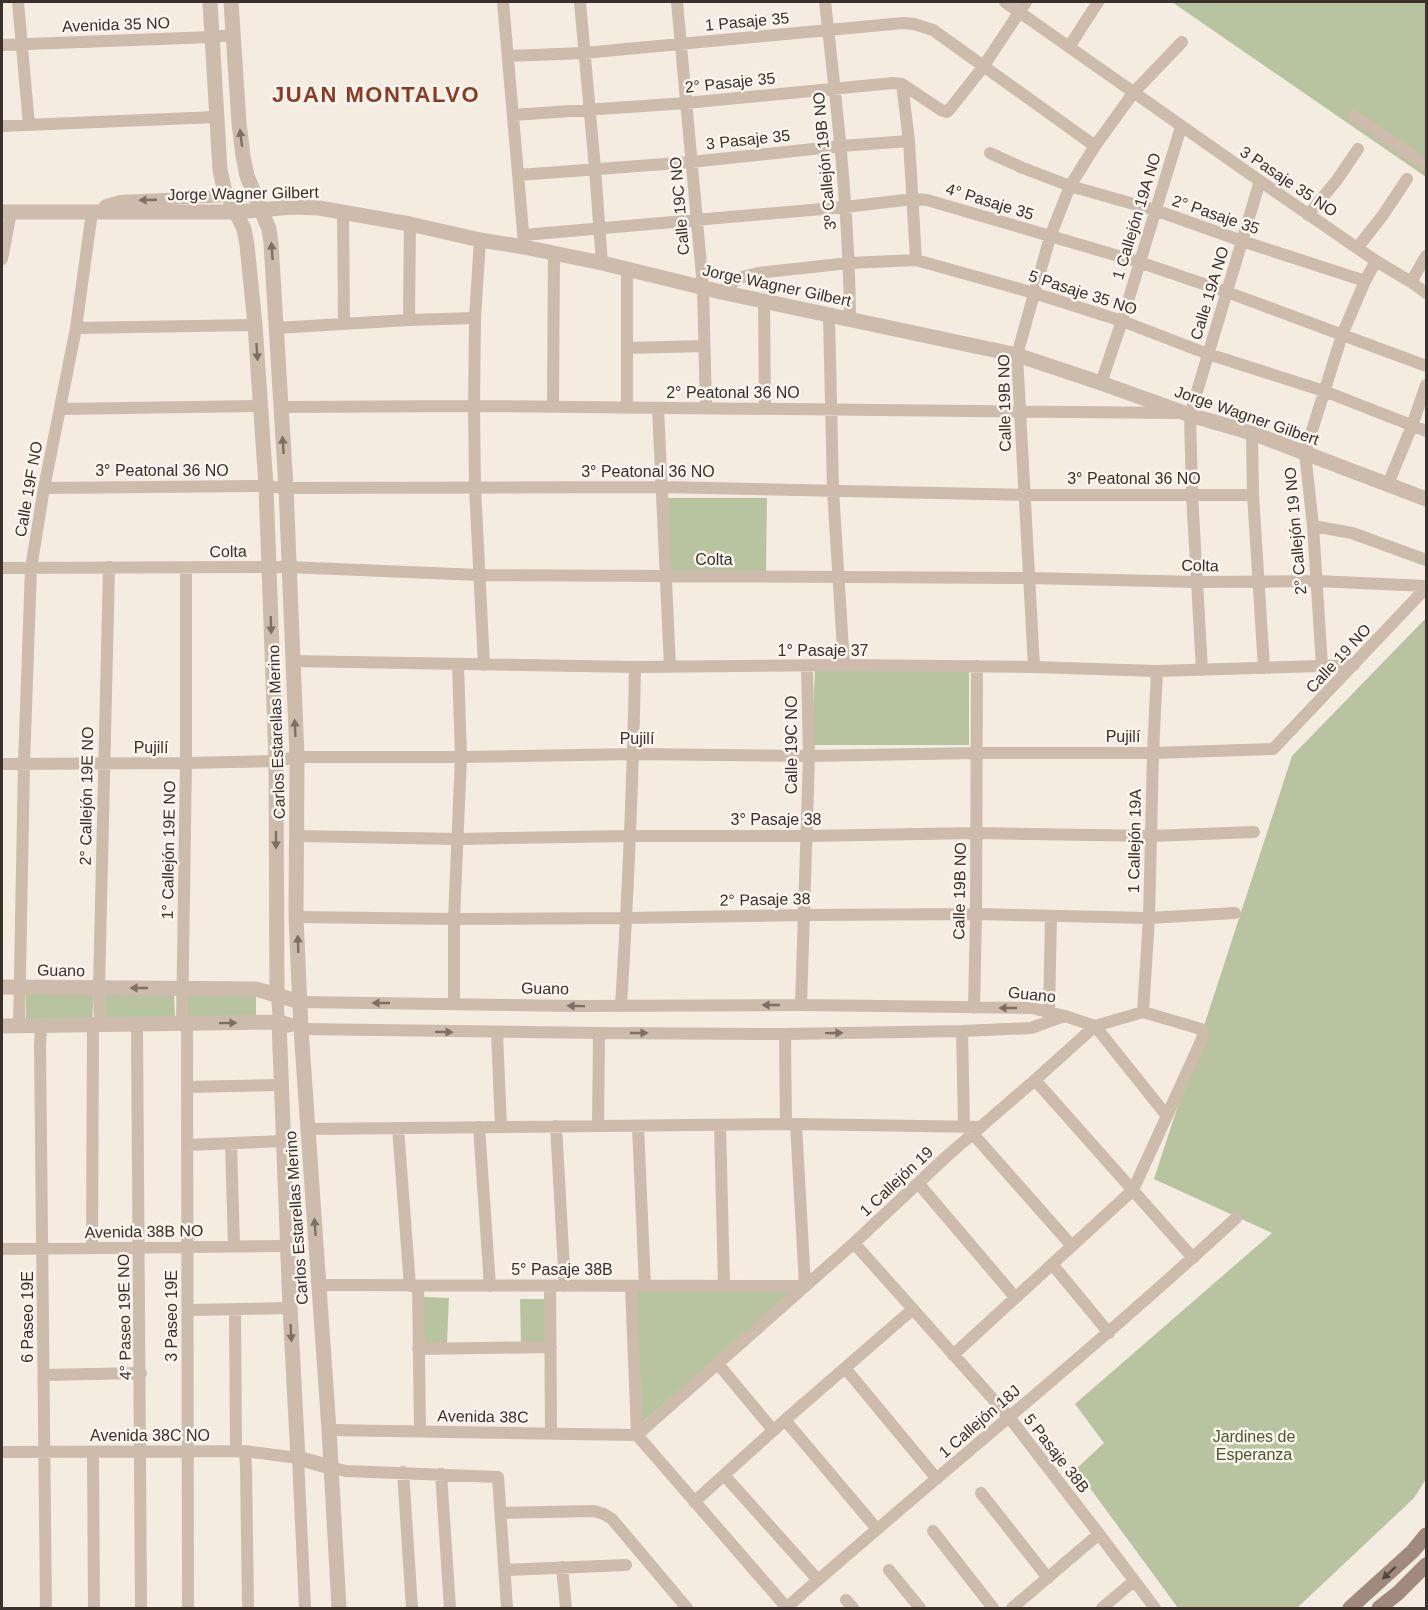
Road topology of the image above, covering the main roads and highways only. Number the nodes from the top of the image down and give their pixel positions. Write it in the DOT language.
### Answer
graph roads {
  1 [pos="1426,1535"];
  2 [pos="1426,1565"];
  3 [pos="1350,1608"];
  4 [pos="1379,1608"];
  1 -- 3 [label="main road, one-way"];
  2 -- 4 [label="main road"];
}
